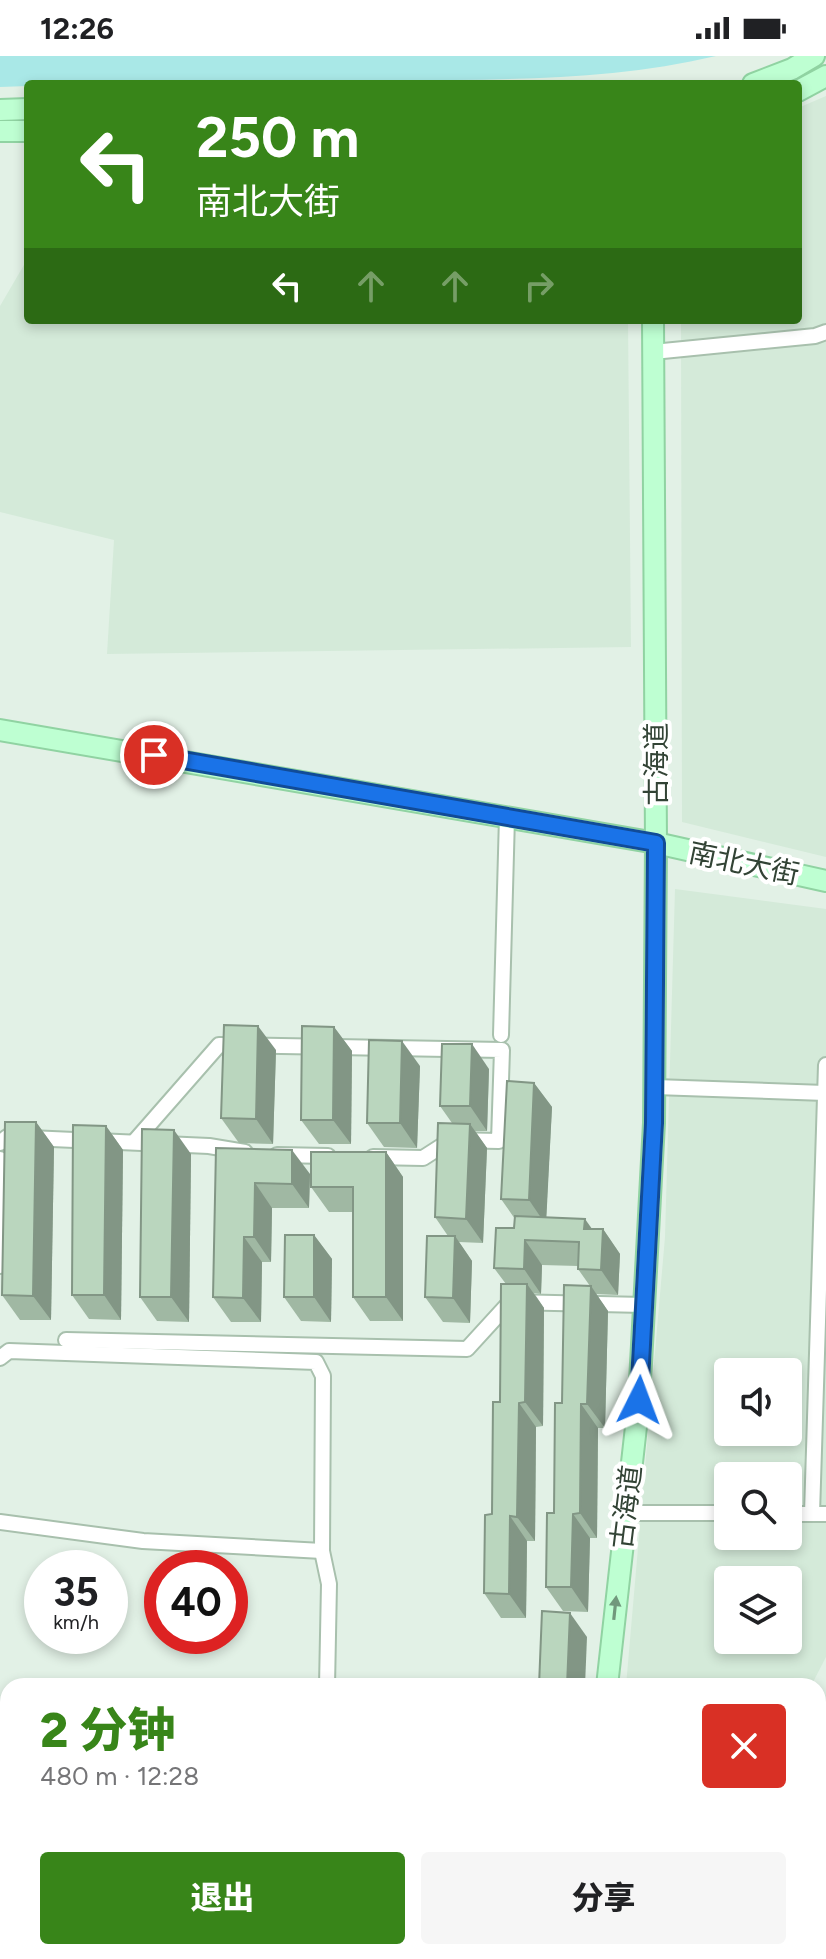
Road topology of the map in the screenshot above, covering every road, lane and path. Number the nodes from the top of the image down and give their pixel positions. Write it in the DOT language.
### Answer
graph roads {
  1 [pos="814,56"];
  2 [pos="826,76"];
  3 [pos="763,80"];
  4 [pos="802,89"];
  5 [pos="24,109"];
  6 [pos="0,110"];
  7 [pos="0,131"];
  8 [pos="24,131"];
  9 [pos="653,324"];
  10 [pos="826,332"];
  11 [pos="653,352"];
  12 [pos="0,730"];
  13 [pos="507,817"];
  14 [pos="656,843"];
  15 [pos="826,881"];
  16 [pos="501,1035"];
  17 [pos="826,1065"];
  18 [pos="655,1087"];
  19 [pos="825,1093"];
  20 [pos="134,1142"];
  21 [pos="0,1143"];
  22 [pos="0,1159"];
  23 [pos="0,1266"];
  24 [pos="644,1305"];
  25 [pos="66,1340"];
  26 [pos="0,1358"];
  27 [pos="626,1513"];
  28 [pos="714,1513"];
  29 [pos="819,1514"];
  30 [pos="0,1522"];
  31 [pos="322,1551"];
  32 [pos="327,1678"];
  33 [pos="608,1678"];
  1 -- 3 [label="street"];
  2 -- 4 [label="street"];
  5 -- 6 [label="street"];
  7 -- 8 [label="street"];
  9 -- 11 [label="street, 古海道"];
  10 -- 11 [label="street"];
  11 -- 14 [label="street, 古海道"];
  12 -- 13 [label="street, 南北大街"];
  13 -- 14 [label="street, 南北大街"];
  13 -- 16 [label="street"];
  14 -- 15 [label="street, 南北大街"];
  14 -- 18 [label="street, 古海道"];
  17 -- 19 [label="street"];
  18 -- 19 [label="street"];
  18 -- 24 [label="street, 古海道"];
  19 -- 29 [label="street"];
  20 -- 20 [label="street"];
  20 -- 21 [label="street"];
  22 -- 23 [label="street"];
  24 -- 25 [label="street"];
  24 -- 27 [label="street, 古海道"];
  26 -- 31 [label="street"];
  27 -- 28 [label="street"];
  33 -- 27 [label="street, 古海道, one-way"];
  30 -- 31 [label="street"];
  31 -- 32 [label="street"];
}
